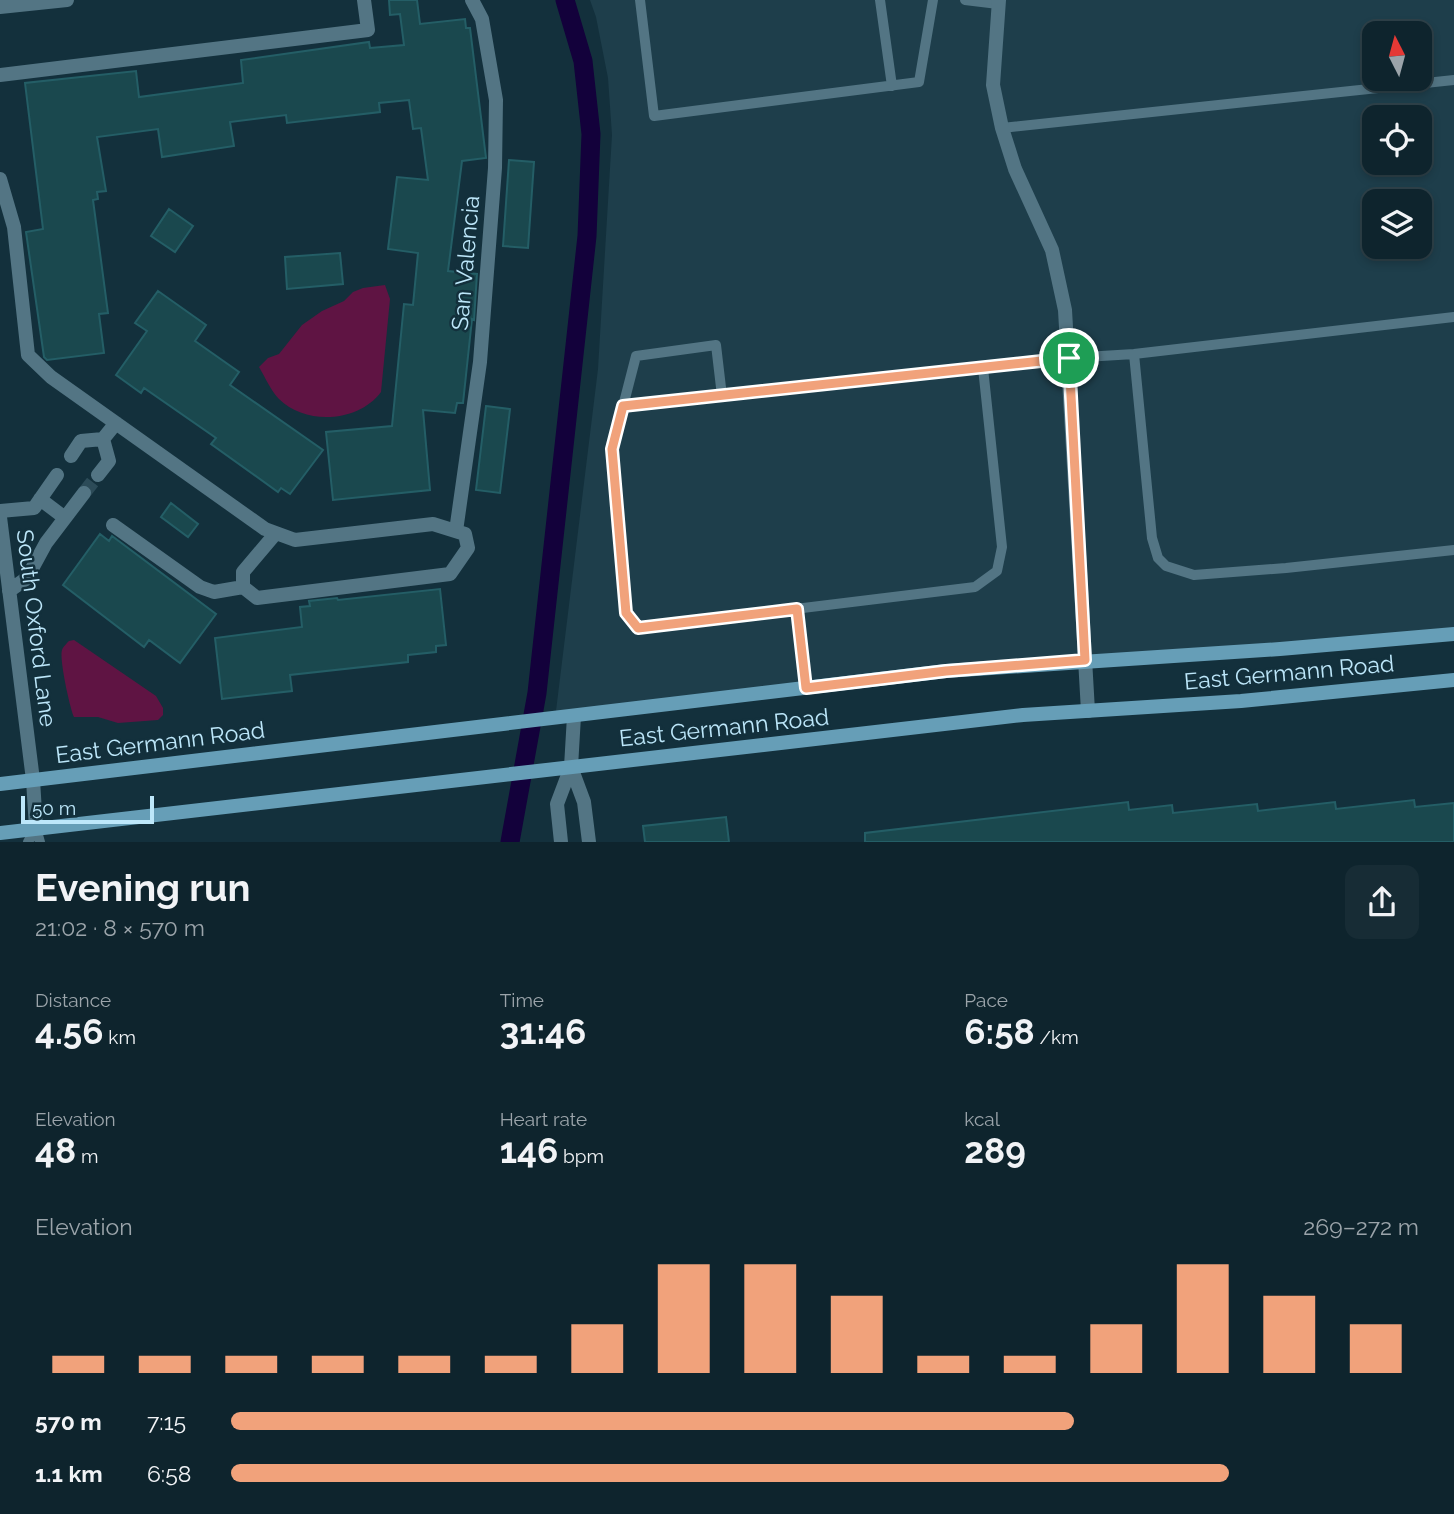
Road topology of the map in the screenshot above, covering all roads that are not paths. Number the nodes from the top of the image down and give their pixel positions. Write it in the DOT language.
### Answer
graph roads {
  1 [pos="67,0"];
  2 [pos="365,0"];
  3 [pos="472,0"];
  4 [pos="640,0"];
  5 [pos="880,0"];
  6 [pos="933,0"];
  7 [pos="965,0"];
  8 [pos="998,2"];
  9 [pos="0,7"];
  10 [pos="0,75"];
  11 [pos="1454,80"];
  12 [pos="892,86"];
  13 [pos="1002,128"];
  14 [pos="0,179"];
  15 [pos="1454,317"];
  16 [pos="1134,354"];
  17 [pos="1069,358"];
  18 [pos="983,368"];
  19 [pos="722,396"];
  20 [pos="623,406"];
  21 [pos="116,423"];
  22 [pos="103,439"];
  23 [pos="71,456"];
  24 [pos="57,475"];
  25 [pos="98,475"];
  26 [pos="84,493"];
  27 [pos="40,499"];
  28 [pos="0,511"];
  29 [pos="65,518"];
  30 [pos="0,525"];
  31 [pos="113,525"];
  32 [pos="456,531"];
  33 [pos="276,533"];
  34 [pos="1454,550"];
  35 [pos="243,587"];
  36 [pos="9,591"];
  37 [pos="797,609"];
  38 [pos="1454,634"];
  39 [pos="1085,660"];
  40 [pos="1454,680"];
  41 [pos="806,688"];
  42 [pos="1088,711"];
  43 [pos="574,716"];
  44 [pos="571,767"];
  45 [pos="33,780"];
  46 [pos="0,784"];
  47 [pos="0,833"];
  48 [pos="38,835"];
  49 [pos="28,842"];
  50 [pos="561,842"];
  51 [pos="589,842"];
  1 -- 9 [label="street"];
  2 -- 10 [label="street"];
  3 -- 32 [label="street, San Valencia"];
  4 -- 12 [label="lane"];
  5 -- 12 [label="lane"];
  6 -- 12 [label="lane"];
  7 -- 8 [label="lane"];
  8 -- 13 [label="street"];
  11 -- 13 [label="lane"];
  13 -- 17 [label="street"];
  14 -- 21 [label="street"];
  15 -- 16 [label="lane"];
  16 -- 17 [label="lane"];
  16 -- 34 [label="lane"];
  17 -- 18 [label="lane"];
  17 -- 39 [label="street"];
  18 -- 19 [label="lane"];
  18 -- 37 [label="lane"];
  19 -- 20 [label="lane"];
  19 -- 20 [label="lane"];
  20 -- 37 [label="lane"];
  21 -- 22 [label="street"];
  21 -- 33 [label="street"];
  22 -- 23 [label="street"];
  22 -- 25 [label="street"];
  24 -- 27 [label="street"];
  26 -- 29 [label="street"];
  27 -- 28 [label="street"];
  27 -- 29 [label="street"];
  29 -- 36 [label="street"];
  30 -- 36 [label="street, South Oxford Lane"];
  31 -- 35 [label="street"];
  32 -- 33 [label="street"];
  32 -- 35 [label="street, San Valencia"];
  33 -- 35 [label="street"];
  36 -- 45 [label="street, South Oxford Lane"];
  37 -- 41 [label="lane"];
  38 -- 39 [label="main road, East Germann Road"];
  39 -- 41 [label="main road, East Germann Road"];
  39 -- 42 [label="street"];
  40 -- 42 [label="main road, East Germann Road"];
  41 -- 43 [label="main road, East Germann Road"];
  42 -- 44 [label="main road, East Germann Road"];
  43 -- 44 [label="street"];
  43 -- 45 [label="main road, East Germann Road"];
  44 -- 48 [label="main road, East Germann Road"];
  44 -- 50 [label="street"];
  44 -- 51 [label="street"];
  45 -- 46 [label="main road, East Germann Road"];
  45 -- 48 [label="street, South Oxford Lane"];
  47 -- 48 [label="main road, East Germann Road"];
  48 -- 49 [label="lane"];
}
